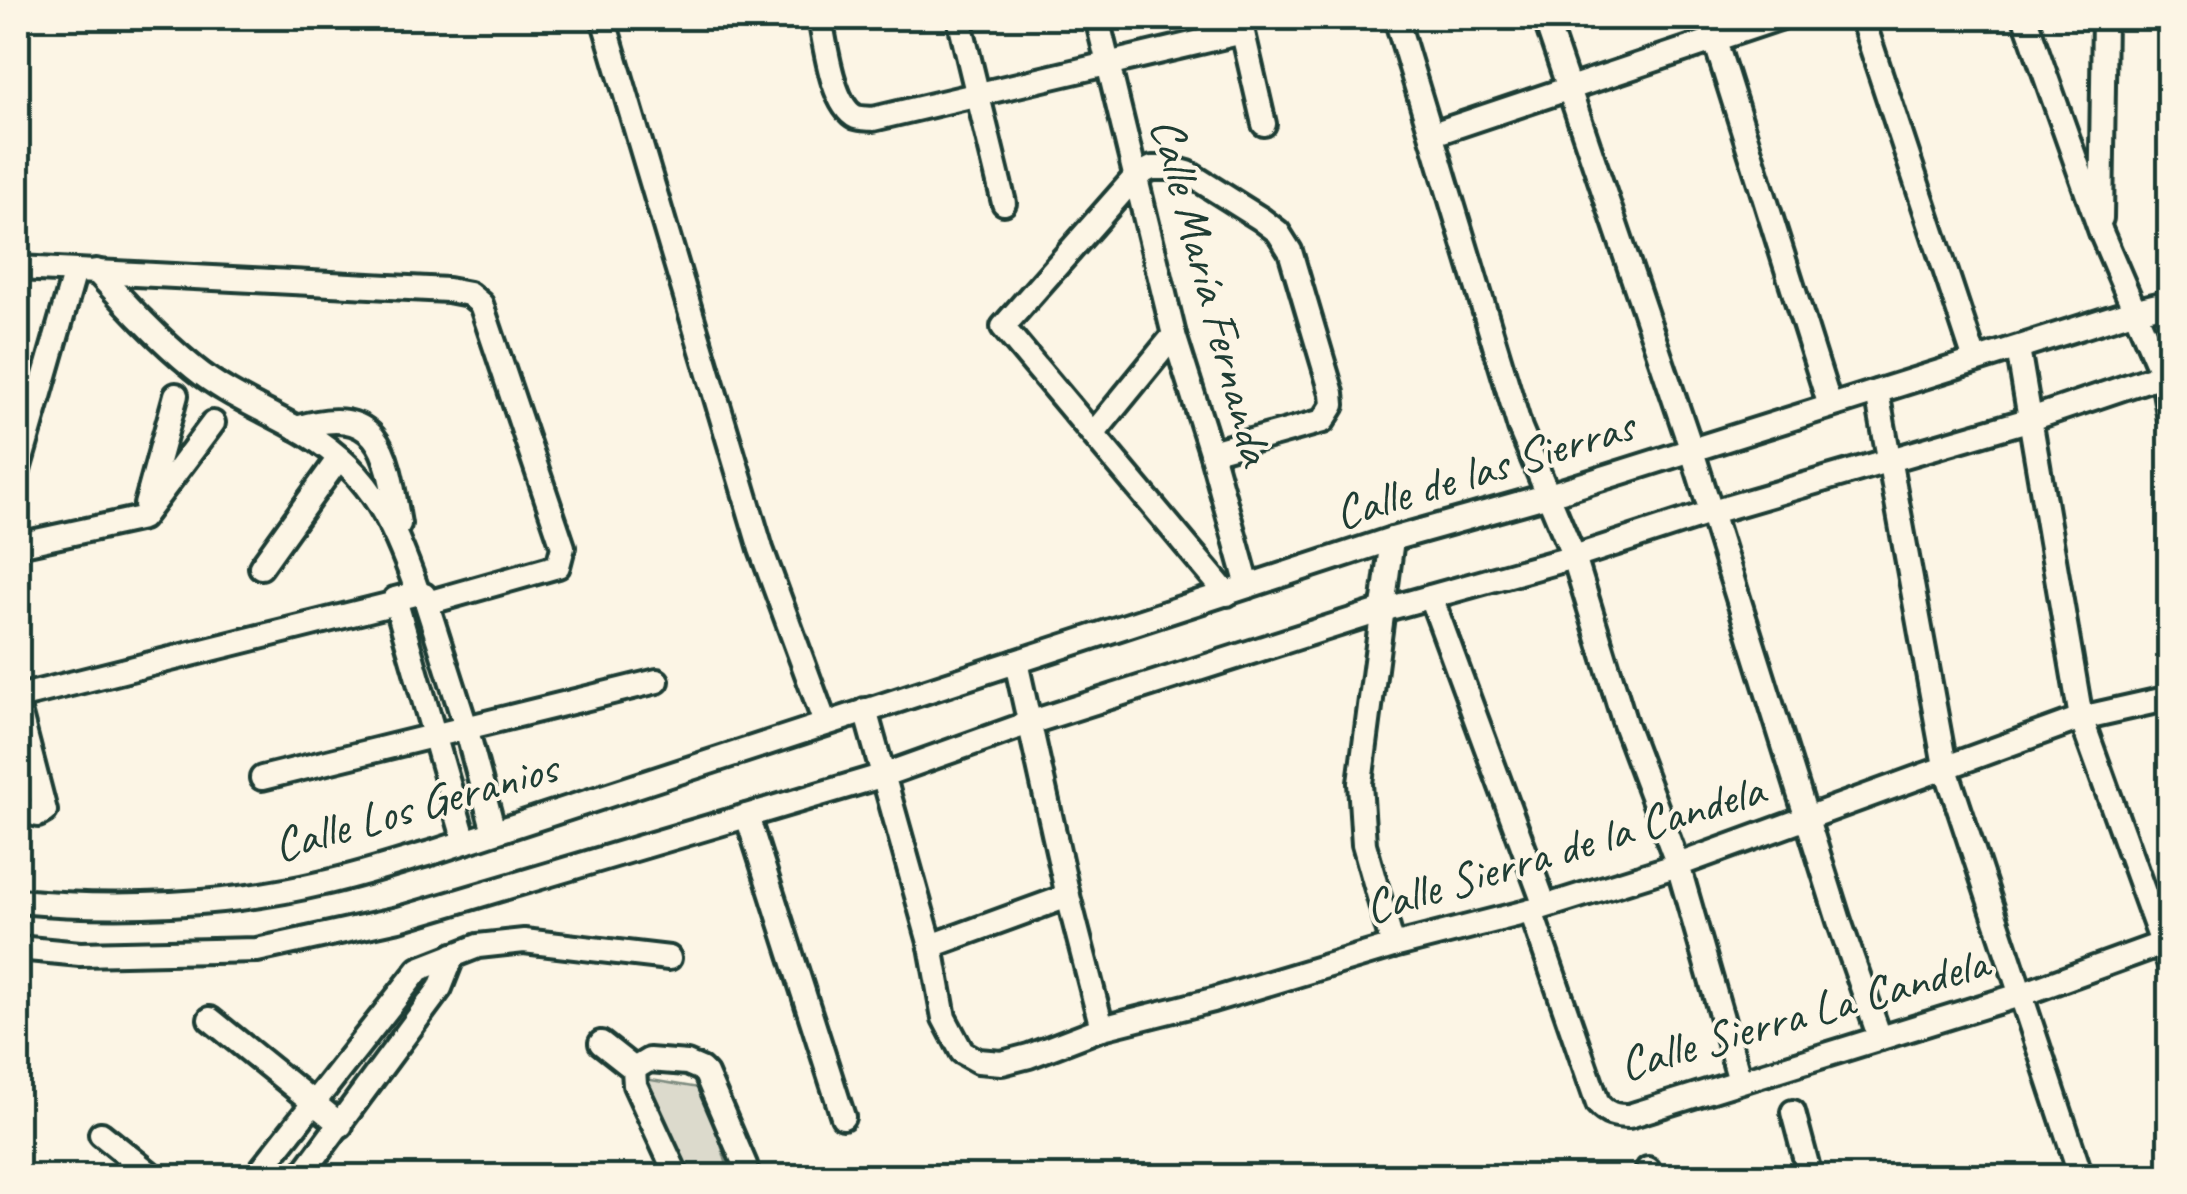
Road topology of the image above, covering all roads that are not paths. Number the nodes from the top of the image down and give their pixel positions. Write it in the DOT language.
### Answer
graph roads {
  1 [pos="602,18"];
  2 [pos="820,18"];
  3 [pos="959,18"];
  4 [pos="1096,18"];
  5 [pos="1396,18"];
  6 [pos="1544,18"];
  7 [pos="1778,18"];
  8 [pos="1862,18"];
  9 [pos="2025,18"];
  10 [pos="2104,18"];
  11 [pos="1241,25"];
  12 [pos="1711,28"];
  13 [pos="1106,62"];
  14 [pos="1566,88"];
  15 [pos="977,96"];
  16 [pos="1264,124"];
  17 [pos="1433,134"];
  18 [pos="1136,176"];
  19 [pos="1004,203"];
  20 [pos="2101,232"];
  21 [pos="18,268"];
  22 [pos="85,271"];
  23 [pos="2170,302"];
  24 [pos="2134,310"];
  25 [pos="1174,334"];
  26 [pos="2018,348"];
  27 [pos="1975,360"];
  28 [pos="2166,373"];
  29 [pos="1877,392"];
  30 [pos="176,395"];
  31 [pos="1830,406"];
  32 [pos="2028,420"];
  33 [pos="2170,420"];
  34 [pos="213,424"];
  35 [pos="296,428"];
  36 [pos="1094,433"];
  37 [pos="1692,451"];
  38 [pos="1211,452"];
  39 [pos="339,458"];
  40 [pos="1889,459"];
  41 [pos="18,470"];
  42 [pos="1549,495"];
  43 [pos="1712,512"];
  44 [pos="142,518"];
  45 [pos="1392,539"];
  46 [pos="18,545"];
  47 [pos="403,550"];
  48 [pos="1574,557"];
  49 [pos="261,567"];
  50 [pos="1237,590"];
  51 [pos="1431,597"];
  52 [pos="422,598"];
  53 [pos="396,604"];
  54 [pos="1382,610"];
  55 [pos="1016,662"];
  56 [pos="657,681"];
  57 [pos="18,696"];
  58 [pos="2170,698"];
  59 [pos="18,707"];
  60 [pos="865,710"];
  61 [pos="2081,718"];
  62 [pos="1029,723"];
  63 [pos="825,724"];
  64 [pos="466,728"];
  65 [pos="436,735"];
  66 [pos="1945,766"];
  67 [pos="881,776"];
  68 [pos="262,778"];
  69 [pos="18,809"];
  70 [pos="747,816"];
  71 [pos="1806,817"];
  72 [pos="494,832"];
  73 [pos="465,842"];
  74 [pos="1678,864"];
  75 [pos="1068,896"];
  76 [pos="18,902"];
  77 [pos="1538,908"];
  78 [pos="931,946"];
  79 [pos="1393,946"];
  80 [pos="18,948"];
  81 [pos="2165,954"];
  82 [pos="454,955"];
  83 [pos="669,958"];
  84 [pos="2023,994"];
  85 [pos="210,1019"];
  86 [pos="1102,1028"];
  87 [pos="1880,1038"];
  88 [pos="601,1044"];
  89 [pos="634,1069"];
  90 [pos="1740,1080"];
  91 [pos="314,1103"];
  92 [pos="1794,1112"];
  93 [pos="843,1117"];
  94 [pos="341,1125"];
  95 [pos="101,1134"];
  96 [pos="153,1176"];
  97 [pos="256,1176"];
  98 [pos="301,1176"];
  99 [pos="677,1176"];
  100 [pos="747,1176"];
  101 [pos="1810,1176"];
  102 [pos="2082,1176"];
  1 -- 63 [label="street"];
  2 -- 15 [label="street"];
  3 -- 15 [label="street"];
  4 -- 13 [label="street, Calle María Fernanda"];
  5 -- 17 [label="street"];
  6 -- 14 [label="street"];
  7 -- 12 [label="street"];
  8 -- 27 [label="street"];
  9 -- 20 [label="street"];
  10 -- 20 [label="street"];
  11 -- 13 [label="street"];
  11 -- 16 [label="street"];
  12 -- 14 [label="street"];
  12 -- 31 [label="street"];
  13 -- 15 [label="street"];
  13 -- 18 [label="street, Calle María Fernanda"];
  14 -- 17 [label="street"];
  14 -- 37 [label="street"];
  15 -- 19 [label="street"];
  17 -- 42 [label="street"];
  18 -- 25 [label="street, Calle María Fernanda"];
  18 -- 36 [label="street"];
  18 -- 38 [label="street"];
  20 -- 24 [label="street"];
  21 -- 22 [label="street"];
  22 -- 35 [label="street"];
  22 -- 41 [label="street"];
  22 -- 52 [label="street"];
  23 -- 24 [label="street, Calle de las Sierras"];
  24 -- 26 [label="street, Calle de las Sierras"];
  24 -- 28 [label="street"];
  25 -- 36 [label="street"];
  25 -- 38 [label="street, Calle María Fernanda"];
  26 -- 27 [label="street, Calle de las Sierras"];
  26 -- 32 [label="street"];
  27 -- 29 [label="street, Calle de las Sierras"];
  28 -- 32 [label="street"];
  28 -- 33 [label="street"];
  29 -- 31 [label="street, Calle de las Sierras"];
  29 -- 40 [label="street"];
  30 -- 44 [label="street"];
  31 -- 37 [label="street, Calle de las Sierras"];
  32 -- 40 [label="street"];
  32 -- 61 [label="street"];
  34 -- 44 [label="street"];
  35 -- 39 [label="street"];
  35 -- 47 [label="street"];
  36 -- 50 [label="street"];
  37 -- 42 [label="street, Calle de las Sierras"];
  37 -- 43 [label="street"];
  38 -- 50 [label="street, Calle María Fernanda"];
  39 -- 47 [label="street"];
  39 -- 49 [label="street"];
  40 -- 43 [label="street"];
  40 -- 66 [label="street"];
  42 -- 45 [label="street, Calle de las Sierras"];
  42 -- 48 [label="street"];
  43 -- 48 [label="street"];
  43 -- 71 [label="street"];
  44 -- 46 [label="street"];
  45 -- 50 [label="street, Calle de las Sierras"];
  45 -- 54 [label="street"];
  47 -- 52 [label="street"];
  48 -- 51 [label="street"];
  48 -- 74 [label="street"];
  50 -- 55 [label="street, Calle de las Sierras"];
  51 -- 54 [label="street"];
  51 -- 77 [label="street"];
  52 -- 53 [label="street"];
  52 -- 64 [label="street"];
  53 -- 57 [label="street"];
  53 -- 65 [label="street"];
  54 -- 62 [label="street"];
  54 -- 79 [label="street"];
  55 -- 60 [label="street, Calle de las Sierras"];
  55 -- 62 [label="street"];
  56 -- 64 [label="street"];
  58 -- 61 [label="street, Calle Sierra de la Candela"];
  59 -- 69 [label="street"];
  60 -- 63 [label="street, Calle de las Sierras"];
  60 -- 67 [label="street"];
  61 -- 66 [label="street, Calle Sierra de la Candela"];
  61 -- 81 [label="street"];
  62 -- 67 [label="street"];
  62 -- 75 [label="street"];
  63 -- 72 [label="street, Calle Los Geranios"];
  64 -- 65 [label="street"];
  64 -- 72 [label="street"];
  65 -- 68 [label="street"];
  65 -- 73 [label="street"];
  66 -- 71 [label="street, Calle Sierra de la Candela"];
  66 -- 84 [label="street"];
  67 -- 70 [label="street"];
  67 -- 78 [label="street"];
  70 -- 80 [label="street"];
  70 -- 93 [label="street"];
  71 -- 74 [label="street, Calle Sierra de la Candela"];
  71 -- 87 [label="street"];
  72 -- 73 [label="street, Calle Los Geranios"];
  73 -- 76 [label="street, Calle Los Geranios"];
  74 -- 77 [label="street, Calle Sierra de la Candela"];
  74 -- 90 [label="street"];
  75 -- 78 [label="street"];
  75 -- 86 [label="street"];
  77 -- 79 [label="street, Calle Sierra de la Candela"];
  77 -- 90 [label="street, Calle Sierra La Candela"];
  78 -- 86 [label="street, Calle Sierra de la Candela"];
  79 -- 86 [label="street, Calle Sierra de la Candela"];
  81 -- 84 [label="street, Calle Sierra La Candela"];
  82 -- 83 [label="street"];
  82 -- 91 [label="street"];
  82 -- 94 [label="street"];
  84 -- 87 [label="street, Calle Sierra La Candela"];
  84 -- 102 [label="street"];
  85 -- 91 [label="street"];
  87 -- 90 [label="street, Calle Sierra La Candela"];
  88 -- 89 [label="street"];
  89 -- 99 [label="street"];
  89 -- 100 [label="street"];
  91 -- 94 [label="street"];
  91 -- 97 [label="street"];
  92 -- 101 [label="street"];
  94 -- 98 [label="street"];
  95 -- 96 [label="street"];
}
